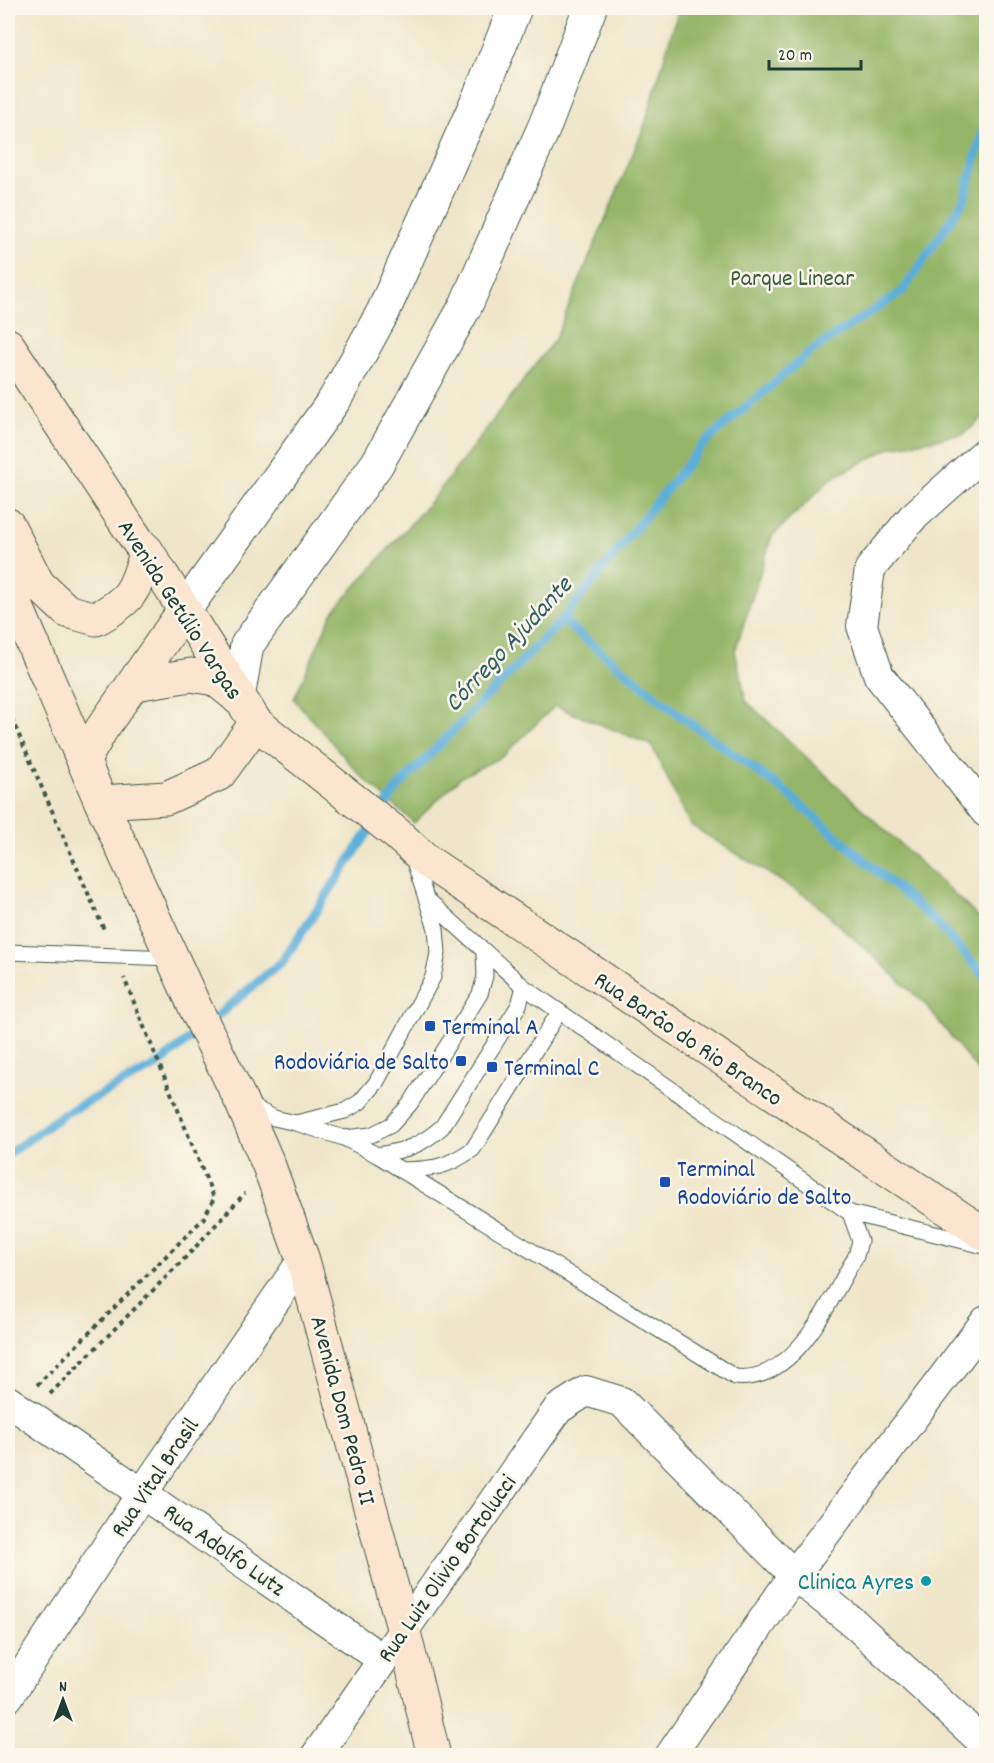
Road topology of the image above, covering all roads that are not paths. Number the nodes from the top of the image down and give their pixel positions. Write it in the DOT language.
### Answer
graph roads {
  1 [pos="515,8"];
  2 [pos="590,8"];
  3 [pos="8,345"];
  4 [pos="987,452"];
  5 [pos="8,525"];
  6 [pos="147,551"];
  7 [pos="8,586"];
  8 [pos="183,612"];
  9 [pos="135,684"];
  10 [pos="247,710"];
  11 [pos="84,760"];
  12 [pos="101,802"];
  13 [pos="987,812"];
  14 [pos="402,839"];
  15 [pos="428,900"];
  16 [pos="8,952"];
  17 [pos="484,952"];
  18 [pos="173,958"];
  19 [pos="524,987"];
  20 [pos="559,1012"];
  21 [pos="234,1088"];
  22 [pos="296,1123"];
  23 [pos="344,1138"];
  24 [pos="377,1155"];
  25 [pos="401,1170"];
  26 [pos="850,1213"];
  27 [pos="987,1235"];
  28 [pos="987,1246"];
  29 [pos="303,1260"];
  30 [pos="987,1321"];
  31 [pos="12,1403"];
  32 [pos="142,1492"];
  33 [pos="794,1575"];
  34 [pos="403,1628"];
  35 [pos="382,1659"];
  36 [pos="8,1697"];
  37 [pos="987,1745"];
  38 [pos="316,1755"];
  39 [pos="434,1755"];
  40 [pos="670,1755"];
  1 -- 8 [label="street"];
  2 -- 10 [label="street"];
  3 -- 6 [label="main road, Avenida Getúlio Vargas"];
  4 -- 13 [label="street"];
  5 -- 6 [label="main road"];
  6 -- 8 [label="main road, Avenida Getúlio Vargas"];
  7 -- 11 [label="main road"];
  8 -- 9 [label="main road"];
  8 -- 10 [label="main road, Avenida Getúlio Vargas"];
  9 -- 10 [label="main road"];
  9 -- 11 [label="main road"];
  10 -- 12 [label="main road"];
  10 -- 14 [label="main road, Avenida Getúlio Vargas"];
  11 -- 12 [label="main road"];
  12 -- 18 [label="main road"];
  14 -- 15 [label="lane"];
  14 -- 27 [label="main road, Rua Barão do Rio Branco"];
  15 -- 17 [label="lane"];
  15 -- 22 [label="lane"];
  16 -- 18 [label="lane"];
  17 -- 19 [label="lane"];
  17 -- 23 [label="lane"];
  18 -- 21 [label="main road"];
  19 -- 20 [label="lane"];
  19 -- 24 [label="lane"];
  20 -- 25 [label="lane"];
  20 -- 26 [label="lane"];
  21 -- 22 [label="lane"];
  21 -- 29 [label="main road, Avenida Dom Pedro II"];
  22 -- 23 [label="lane"];
  23 -- 24 [label="lane"];
  24 -- 25 [label="lane"];
  25 -- 26 [label="lane"];
  26 -- 28 [label="lane"];
  29 -- 32 [label="street, Rua Vital Brasil"];
  29 -- 34 [label="main road, Avenida Dom Pedro II"];
  30 -- 33 [label="street"];
  31 -- 32 [label="street, Rua Adolfo Lutz"];
  32 -- 35 [label="street, Rua Adolfo Lutz"];
  32 -- 36 [label="street, Rua Vital Brasil"];
  33 -- 34 [label="street, Rua Luiz Olivio Bortolucci"];
  33 -- 37 [label="street"];
  33 -- 40 [label="street"];
  34 -- 35 [label="street, Rua Luiz Olivio Bortolucci"];
  34 -- 39 [label="main road, Avenida Dom Pedro II"];
  35 -- 38 [label="street, Rua Luiz Olivio Bortolucci"];
}
